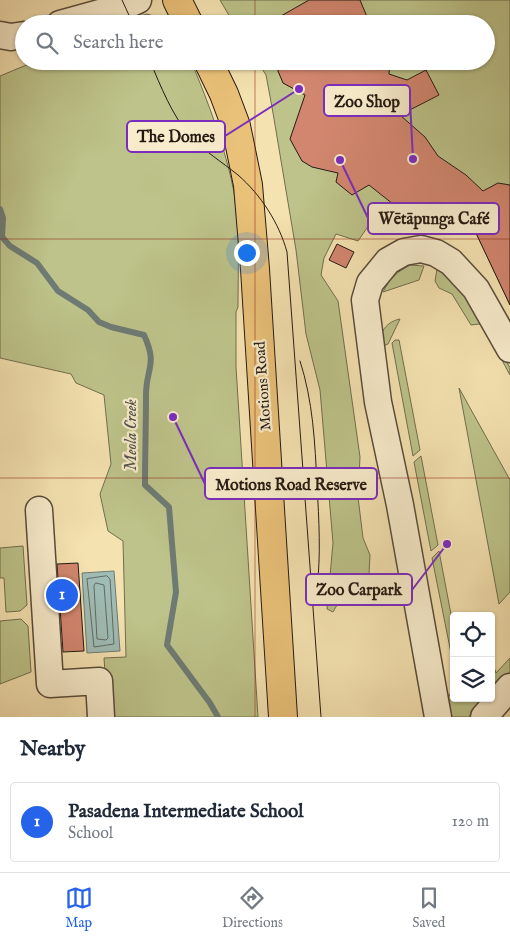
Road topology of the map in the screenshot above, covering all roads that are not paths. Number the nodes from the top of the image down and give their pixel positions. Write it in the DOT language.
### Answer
graph roads {
  1 [pos="138,0"];
  2 [pos="177,0"];
  3 [pos="92,15"];
  4 [pos="184,15"];
  5 [pos="0,35"];
  6 [pos="15,37"];
  7 [pos="212,70"];
  8 [pos="510,349"];
  9 [pos="40,510"];
  10 [pos="510,686"];
  11 [pos="101,717"];
  12 [pos="283,717"];
  13 [pos="438,717"];
  14 [pos="484,717"];
  1 -- 3 [label="lane"];
  2 -- 4 [label="main road"];
  5 -- 6 [label="lane"];
  7 -- 12 [label="main road, Motions Road"];
  8 -- 13 [label="lane"];
  9 -- 11 [label="lane"];
  10 -- 14 [label="lane"];
}
